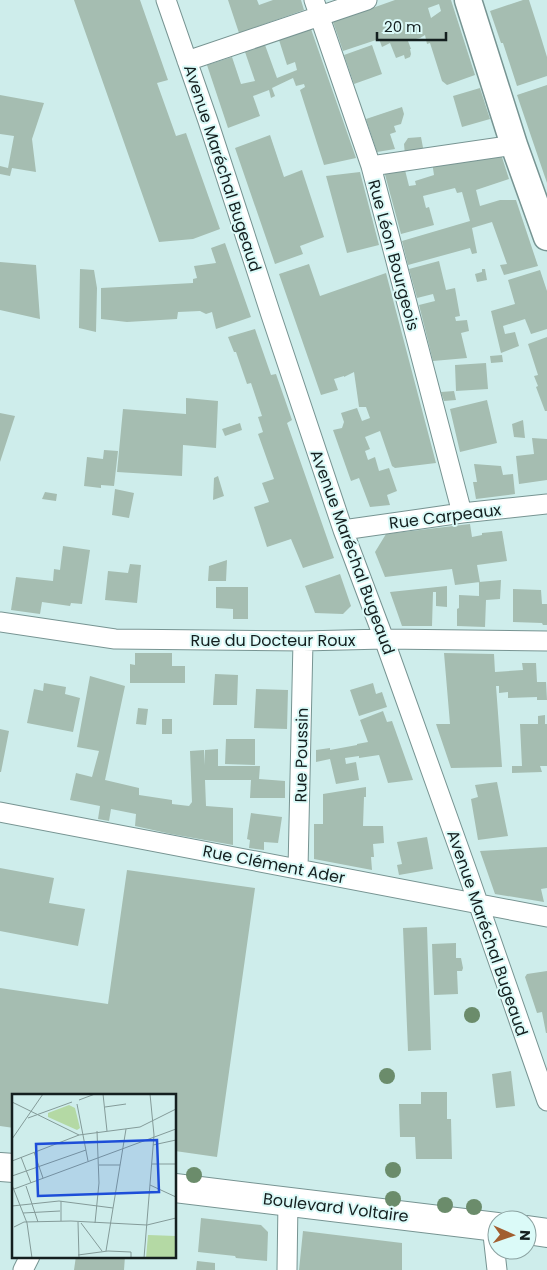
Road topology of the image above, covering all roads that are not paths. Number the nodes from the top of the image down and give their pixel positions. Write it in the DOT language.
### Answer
graph roads {
  1 [pos="166,0"];
  2 [pos="367,0"];
  3 [pos="468,0"];
  4 [pos="317,8"];
  5 [pos="187,61"];
  6 [pos="514,144"];
  7 [pos="370,166"];
  8 [pos="547,237"];
  9 [pos="547,504"];
  10 [pos="462,513"];
  11 [pos="342,530"];
  12 [pos="0,622"];
  13 [pos="384,640"];
  14 [pos="304,641"];
  15 [pos="547,641"];
  16 [pos="0,812"];
  17 [pos="298,868"];
  18 [pos="478,904"];
  19 [pos="547,917"];
  20 [pos="547,1101"];
  21 [pos="176,1188"];
  22 [pos="288,1201"];
  23 [pos="487,1225"];
  24 [pos="29,1258"];
  25 [pos="23,1270"];
  26 [pos="287,1270"];
  1 -- 5 [label="street, Avenue Maréchal Bugeaud"];
  2 -- 4 [label="street"];
  3 -- 6 [label="street"];
  4 -- 5 [label="street"];
  4 -- 7 [label="street, Rue Léon Bourgeois"];
  5 -- 11 [label="street, Avenue Maréchal Bugeaud"];
  6 -- 7 [label="street"];
  6 -- 8 [label="street"];
  7 -- 10 [label="street, Rue Léon Bourgeois"];
  9 -- 10 [label="street, Rue Carpeaux"];
  10 -- 11 [label="street, Rue Carpeaux"];
  11 -- 13 [label="street, Avenue Maréchal Bugeaud"];
  12 -- 14 [label="street, Rue du Docteur Roux"];
  13 -- 14 [label="street, Rue du Docteur Roux"];
  13 -- 15 [label="street, Rue du Docteur Roux"];
  13 -- 18 [label="street, Avenue Maréchal Bugeaud"];
  14 -- 17 [label="street, Rue Poussin"];
  16 -- 17 [label="street, Rue Clément Ader"];
  17 -- 18 [label="street, Rue Clément Ader"];
  18 -- 19 [label="street, Rue Clément Ader"];
  18 -- 20 [label="street, Avenue Maréchal Bugeaud"];
  21 -- 22 [label="main road, Boulevard Voltaire"];
  22 -- 23 [label="main road, Boulevard Voltaire"];
  22 -- 26 [label="street"];
  24 -- 25 [label="street"];
}
